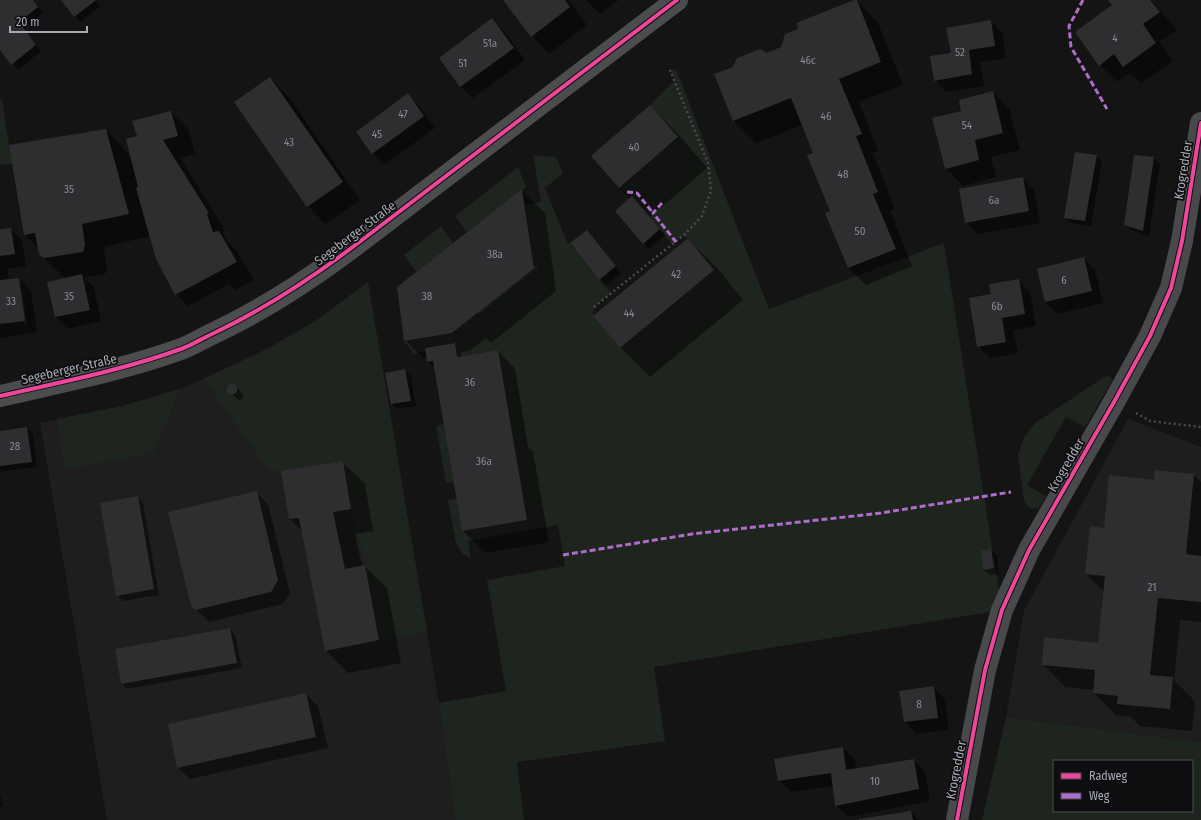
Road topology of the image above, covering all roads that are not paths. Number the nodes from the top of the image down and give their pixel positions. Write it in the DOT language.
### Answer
graph roads {
  1 [pos="677,0"];
  2 [pos="1201,123"];
  3 [pos="0,396"];
  4 [pos="957,820"];
  1 -- 3 [label="main road, Segeberger Straße"];
  2 -- 4 [label="street, Krogredder"];
}
